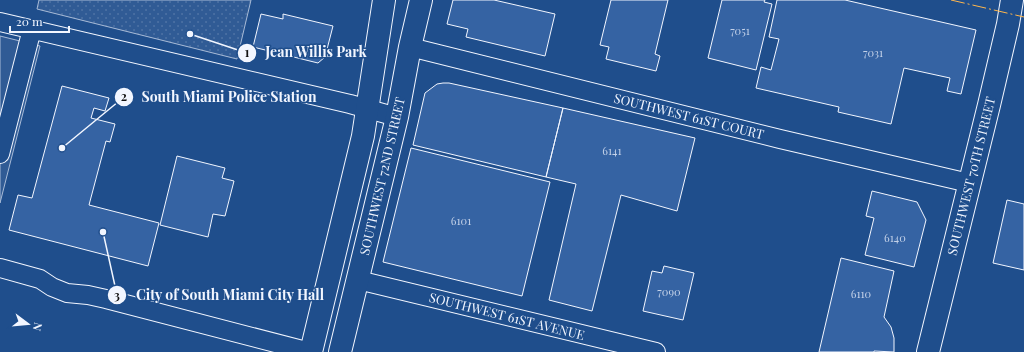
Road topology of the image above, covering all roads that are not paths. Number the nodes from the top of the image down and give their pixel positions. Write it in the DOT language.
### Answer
graph roads {
  1 [pos="384,0"];
  2 [pos="421,0"];
  3 [pos="1012,0"];
  4 [pos="0,22"];
  5 [pos="32,29"];
  6 [pos="410,47"];
  7 [pos="367,109"];
  8 [pos="397,117"];
  9 [pos="0,154"];
  10 [pos="969,183"];
  11 [pos="0,268"];
  12 [pos="358,280"];
  13 [pos="310,352"];
  14 [pos="340,352"];
  15 [pos="656,352"];
  16 [pos="928,352"];
  1 -- 7 [label="main road"];
  2 -- 6 [label="main road, SOUTHWEST 72ND STREET"];
  3 -- 10 [label="main road, SOUTHWEST 70TH STREET"];
  4 -- 5 [label="street"];
  5 -- 7 [label="street"];
  5 -- 9 [label="street"];
  6 -- 8 [label="main road, SOUTHWEST 72ND STREET"];
  6 -- 10 [label="street, SOUTHWEST 61ST COURT"];
  7 -- 8 [label="street"];
  7 -- 13 [label="main road"];
  8 -- 12 [label="main road, SOUTHWEST 72ND STREET"];
  10 -- 16 [label="main road, SOUTHWEST 70TH STREET"];
  11 -- 13 [label="street"];
  12 -- 14 [label="main road, SOUTHWEST 72ND STREET"];
  12 -- 15 [label="street, SOUTHWEST 61ST AVENUE"];
}
